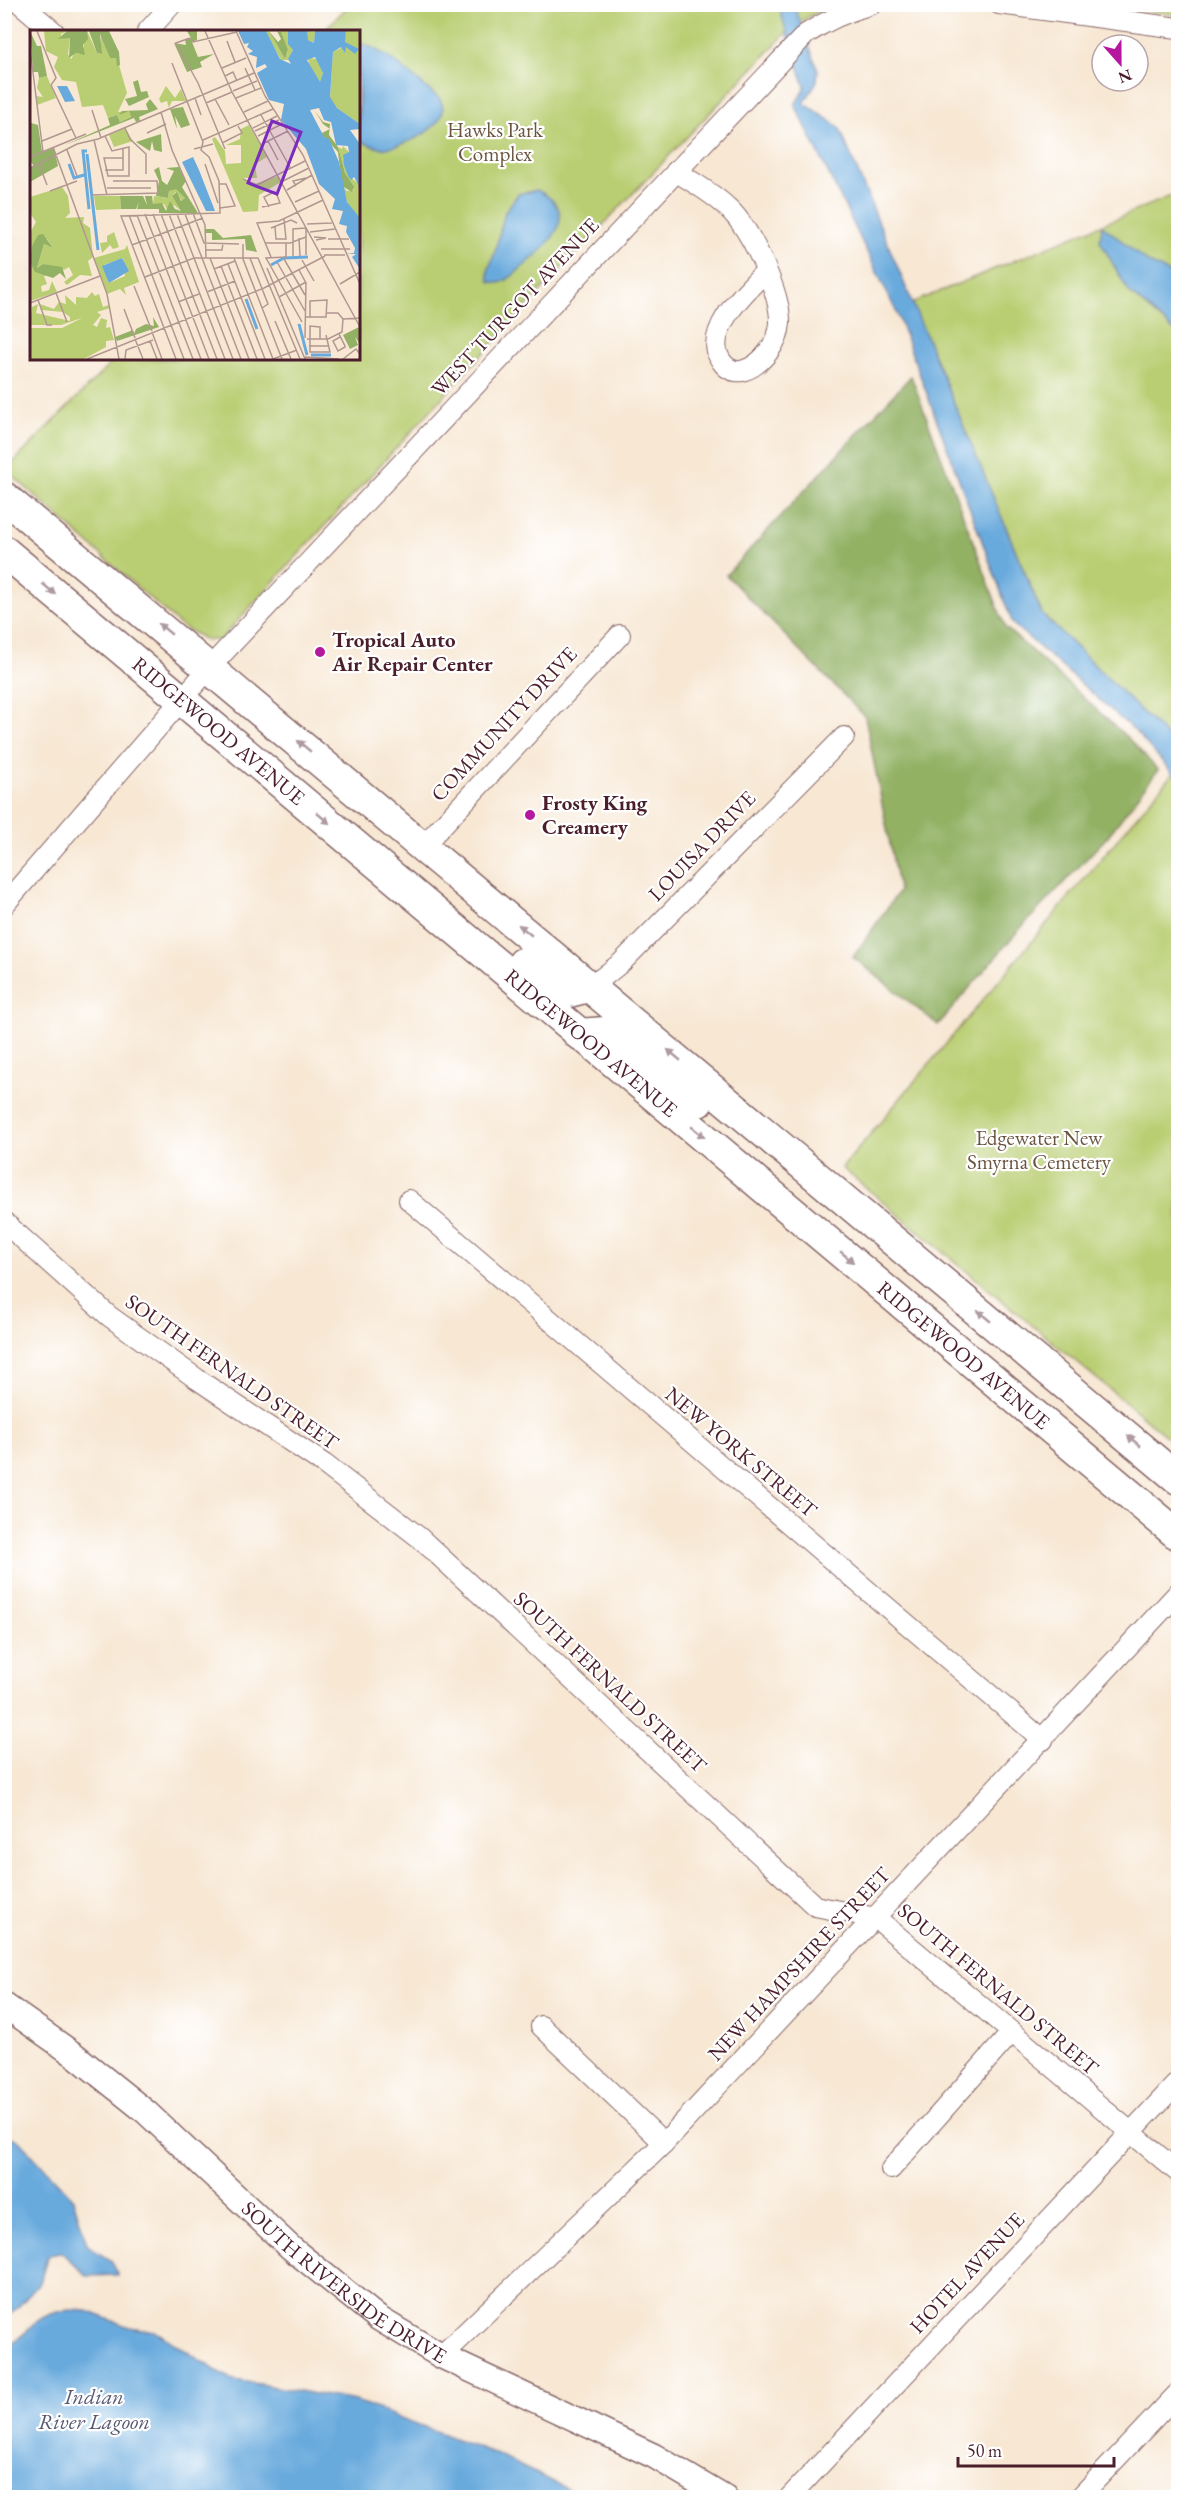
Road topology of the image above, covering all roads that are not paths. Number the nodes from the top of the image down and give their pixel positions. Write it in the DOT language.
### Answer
graph roads {
  1 [pos="21,4"];
  2 [pos="172,4"];
  3 [pos="872,4"];
  4 [pos="999,4"];
  5 [pos="1179,28"];
  6 [pos="52,30"];
  7 [pos="149,30"];
  8 [pos="676,171"];
  9 [pos="766,271"];
  10 [pos="4,497"];
  11 [pos="4,551"];
  12 [pos="620,635"];
  13 [pos="210,667"];
  14 [pos="182,699"];
  15 [pos="844,737"];
  16 [pos="423,846"];
  17 [pos="378,864"];
  18 [pos="4,905"];
  19 [pos="592,986"];
  20 [pos="578,1034"];
  21 [pos="811,1170"];
  22 [pos="409,1200"];
  23 [pos="4,1222"];
  24 [pos="954,1347"];
  25 [pos="1179,1479"];
  26 [pos="1179,1507"];
  27 [pos="1179,1535"];
  28 [pos="1179,1593"];
  29 [pos="1042,1740"];
  30 [pos="876,1918"];
  31 [pos="4,2005"];
  32 [pos="541,2026"];
  33 [pos="1012,2032"];
  34 [pos="1179,2082"];
  35 [pos="1133,2132"];
  36 [pos="663,2143"];
  37 [pos="891,2169"];
  38 [pos="1179,2172"];
  39 [pos="441,2356"];
  40 [pos="1179,2393"];
  41 [pos="725,2498"];
  42 [pos="789,2498"];
  43 [pos="1079,2498"];
  1 -- 6 [label="street"];
  2 -- 7 [label="street"];
  3 -- 8 [label="street, WEST TURGOT AVENUE"];
  4 -- 5 [label="street"];
  8 -- 9 [label="street"];
  8 -- 13 [label="street, WEST TURGOT AVENUE"];
  9 -- 9 [label="street"];
  13 -- 10 [label="main road, RIDGEWOOD AVENUE, one-way"];
  11 -- 14 [label="main road, RIDGEWOOD AVENUE, one-way"];
  12 -- 16 [label="street, COMMUNITY DRIVE"];
  13 -- 14 [label="street, WEST TURGOT AVENUE"];
  16 -- 13 [label="main road, RIDGEWOOD AVENUE, one-way"];
  14 -- 17 [label="main road, RIDGEWOOD AVENUE, one-way"];
  14 -- 18 [label="street, WEST TURGOT AVENUE"];
  15 -- 19 [label="street, LOUISA DRIVE"];
  19 -- 16 [label="main road, RIDGEWOOD AVENUE, one-way"];
  17 -- 19 [label="main road"];
  17 -- 20 [label="main road, RIDGEWOOD AVENUE"];
  21 -- 19 [label="main road, RIDGEWOOD AVENUE, one-way"];
  20 -- 21 [label="main road"];
  20 -- 24 [label="main road, RIDGEWOOD AVENUE, one-way"];
  25 -- 21 [label="main road, RIDGEWOOD AVENUE, one-way"];
  22 -- 29 [label="street, NEW YORK STREET"];
  23 -- 30 [label="street, SOUTH FERNALD STREET"];
  24 -- 26 [label="main road"];
  24 -- 27 [label="main road, RIDGEWOOD AVENUE"];
  28 -- 29 [label="street, NEW HAMPSHIRE STREET"];
  29 -- 30 [label="street, NEW HAMPSHIRE STREET"];
  30 -- 33 [label="street, SOUTH FERNALD STREET"];
  30 -- 36 [label="street, NEW HAMPSHIRE STREET"];
  31 -- 39 [label="street, SOUTH RIVERSIDE DRIVE"];
  32 -- 36 [label="street"];
  33 -- 35 [label="street, SOUTH FERNALD STREET"];
  33 -- 37 [label="street"];
  34 -- 35 [label="street, HOTEL AVENUE"];
  35 -- 38 [label="street, SOUTH FERNALD STREET"];
  35 -- 42 [label="street, HOTEL AVENUE"];
  36 -- 39 [label="street, NEW HAMPSHIRE STREET"];
  39 -- 41 [label="street, SOUTH RIVERSIDE DRIVE"];
  40 -- 43 [label="street"];
}
